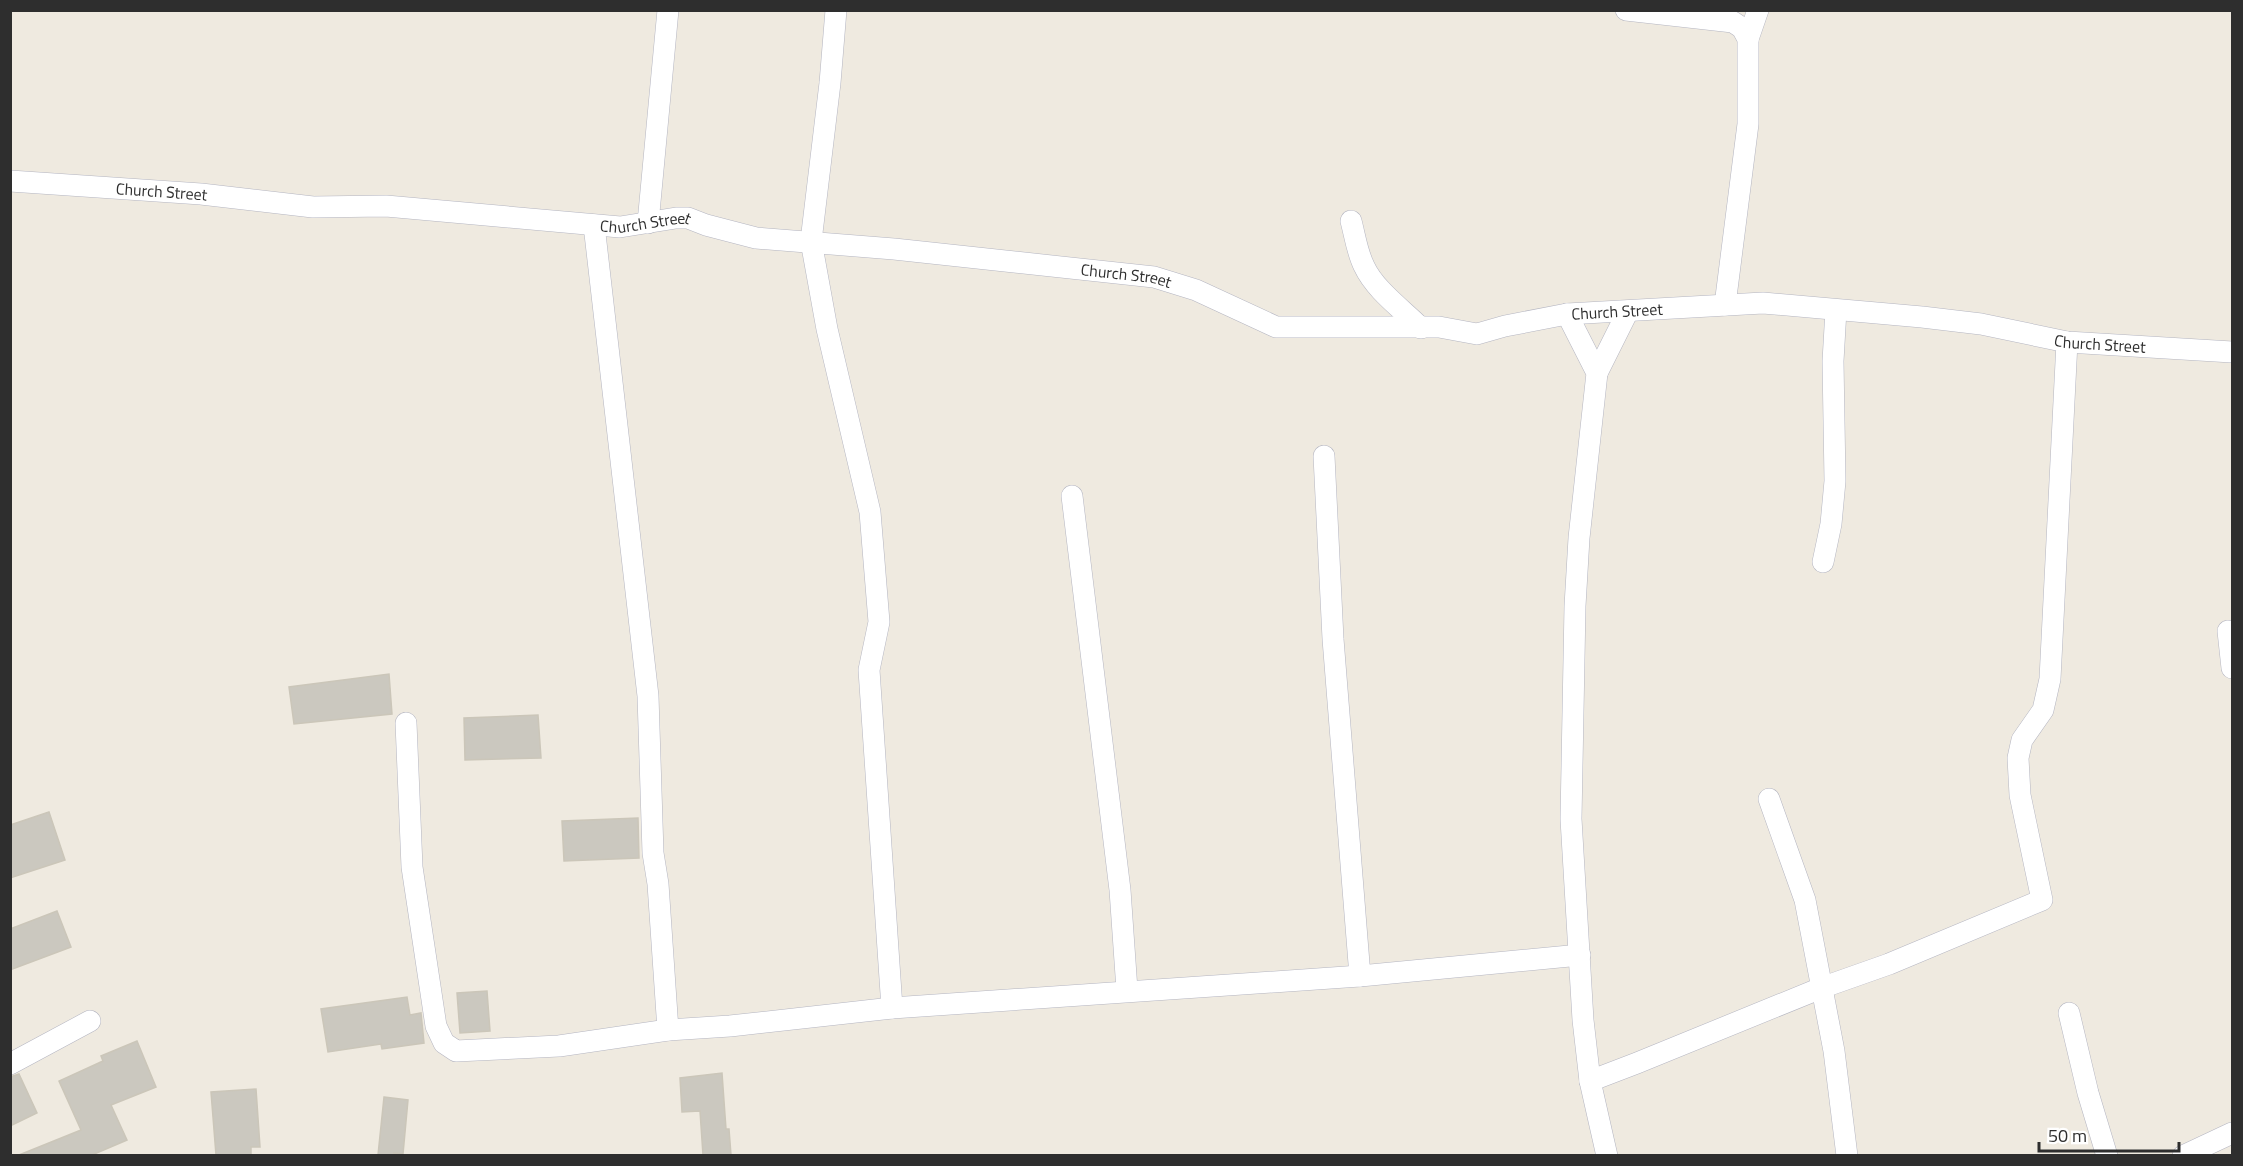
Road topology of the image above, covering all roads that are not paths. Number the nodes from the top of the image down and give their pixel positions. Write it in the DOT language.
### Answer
graph roads {
  1 [pos="668,10"];
  2 [pos="836,10"];
  3 [pos="1626,10"];
  4 [pos="1758,10"];
  5 [pos="1748,39"];
  6 [pos="10,181"];
  7 [pos="1351,221"];
  8 [pos="648,223"];
  9 [pos="594,225"];
  10 [pos="811,242"];
  11 [pos="1725,305"];
  12 [pos="1836,310"];
  13 [pos="1628,311"];
  14 [pos="1567,314"];
  15 [pos="1421,328"];
  16 [pos="2067,342"];
  17 [pos="2232,352"];
  18 [pos="1597,373"];
  19 [pos="1324,456"];
  20 [pos="1072,496"];
  21 [pos="1823,562"];
  22 [pos="2228,631"];
  23 [pos="2232,668"];
  24 [pos="406,723"];
  25 [pos="1769,799"];
  26 [pos="1580,956"];
  27 [pos="1360,976"];
  28 [pos="1821,988"];
  29 [pos="1127,990"];
  30 [pos="892,1008"];
  31 [pos="2069,1013"];
  32 [pos="90,1021"];
  33 [pos="668,1030"];
  34 [pos="10,1064"];
  35 [pos="1590,1081"];
  36 [pos="2232,1133"];
  37 [pos="1607,1155"];
  38 [pos="1847,1155"];
  39 [pos="2107,1155"];
  40 [pos="2183,1155"];
  1 -- 8 [label="street"];
  2 -- 10 [label="street"];
  3 -- 5 [label="street"];
  4 -- 5 [label="street"];
  5 -- 11 [label="street"];
  6 -- 9 [label="street, Church Street"];
  7 -- 15 [label="street"];
  8 -- 9 [label="street, Church Street"];
  8 -- 10 [label="street, Church Street"];
  9 -- 33 [label="street"];
  10 -- 15 [label="street, Church Street"];
  10 -- 30 [label="street"];
  11 -- 12 [label="street, Church Street"];
  11 -- 13 [label="street, Church Street"];
  12 -- 16 [label="street, Church Street"];
  12 -- 21 [label="street"];
  13 -- 14 [label="street, Church Street"];
  13 -- 18 [label="street"];
  14 -- 15 [label="street, Church Street"];
  14 -- 18 [label="street"];
  16 -- 17 [label="street, Church Street"];
  16 -- 28 [label="street"];
  18 -- 26 [label="street"];
  19 -- 27 [label="street"];
  20 -- 29 [label="street"];
  22 -- 23 [label="street"];
  24 -- 33 [label="street"];
  25 -- 28 [label="street"];
  26 -- 27 [label="street"];
  26 -- 35 [label="street"];
  27 -- 29 [label="street"];
  28 -- 35 [label="street"];
  28 -- 38 [label="street"];
  29 -- 30 [label="street"];
  30 -- 33 [label="street"];
  31 -- 39 [label="street"];
  32 -- 34 [label="street"];
  35 -- 37 [label="street"];
  36 -- 40 [label="street"];
}
